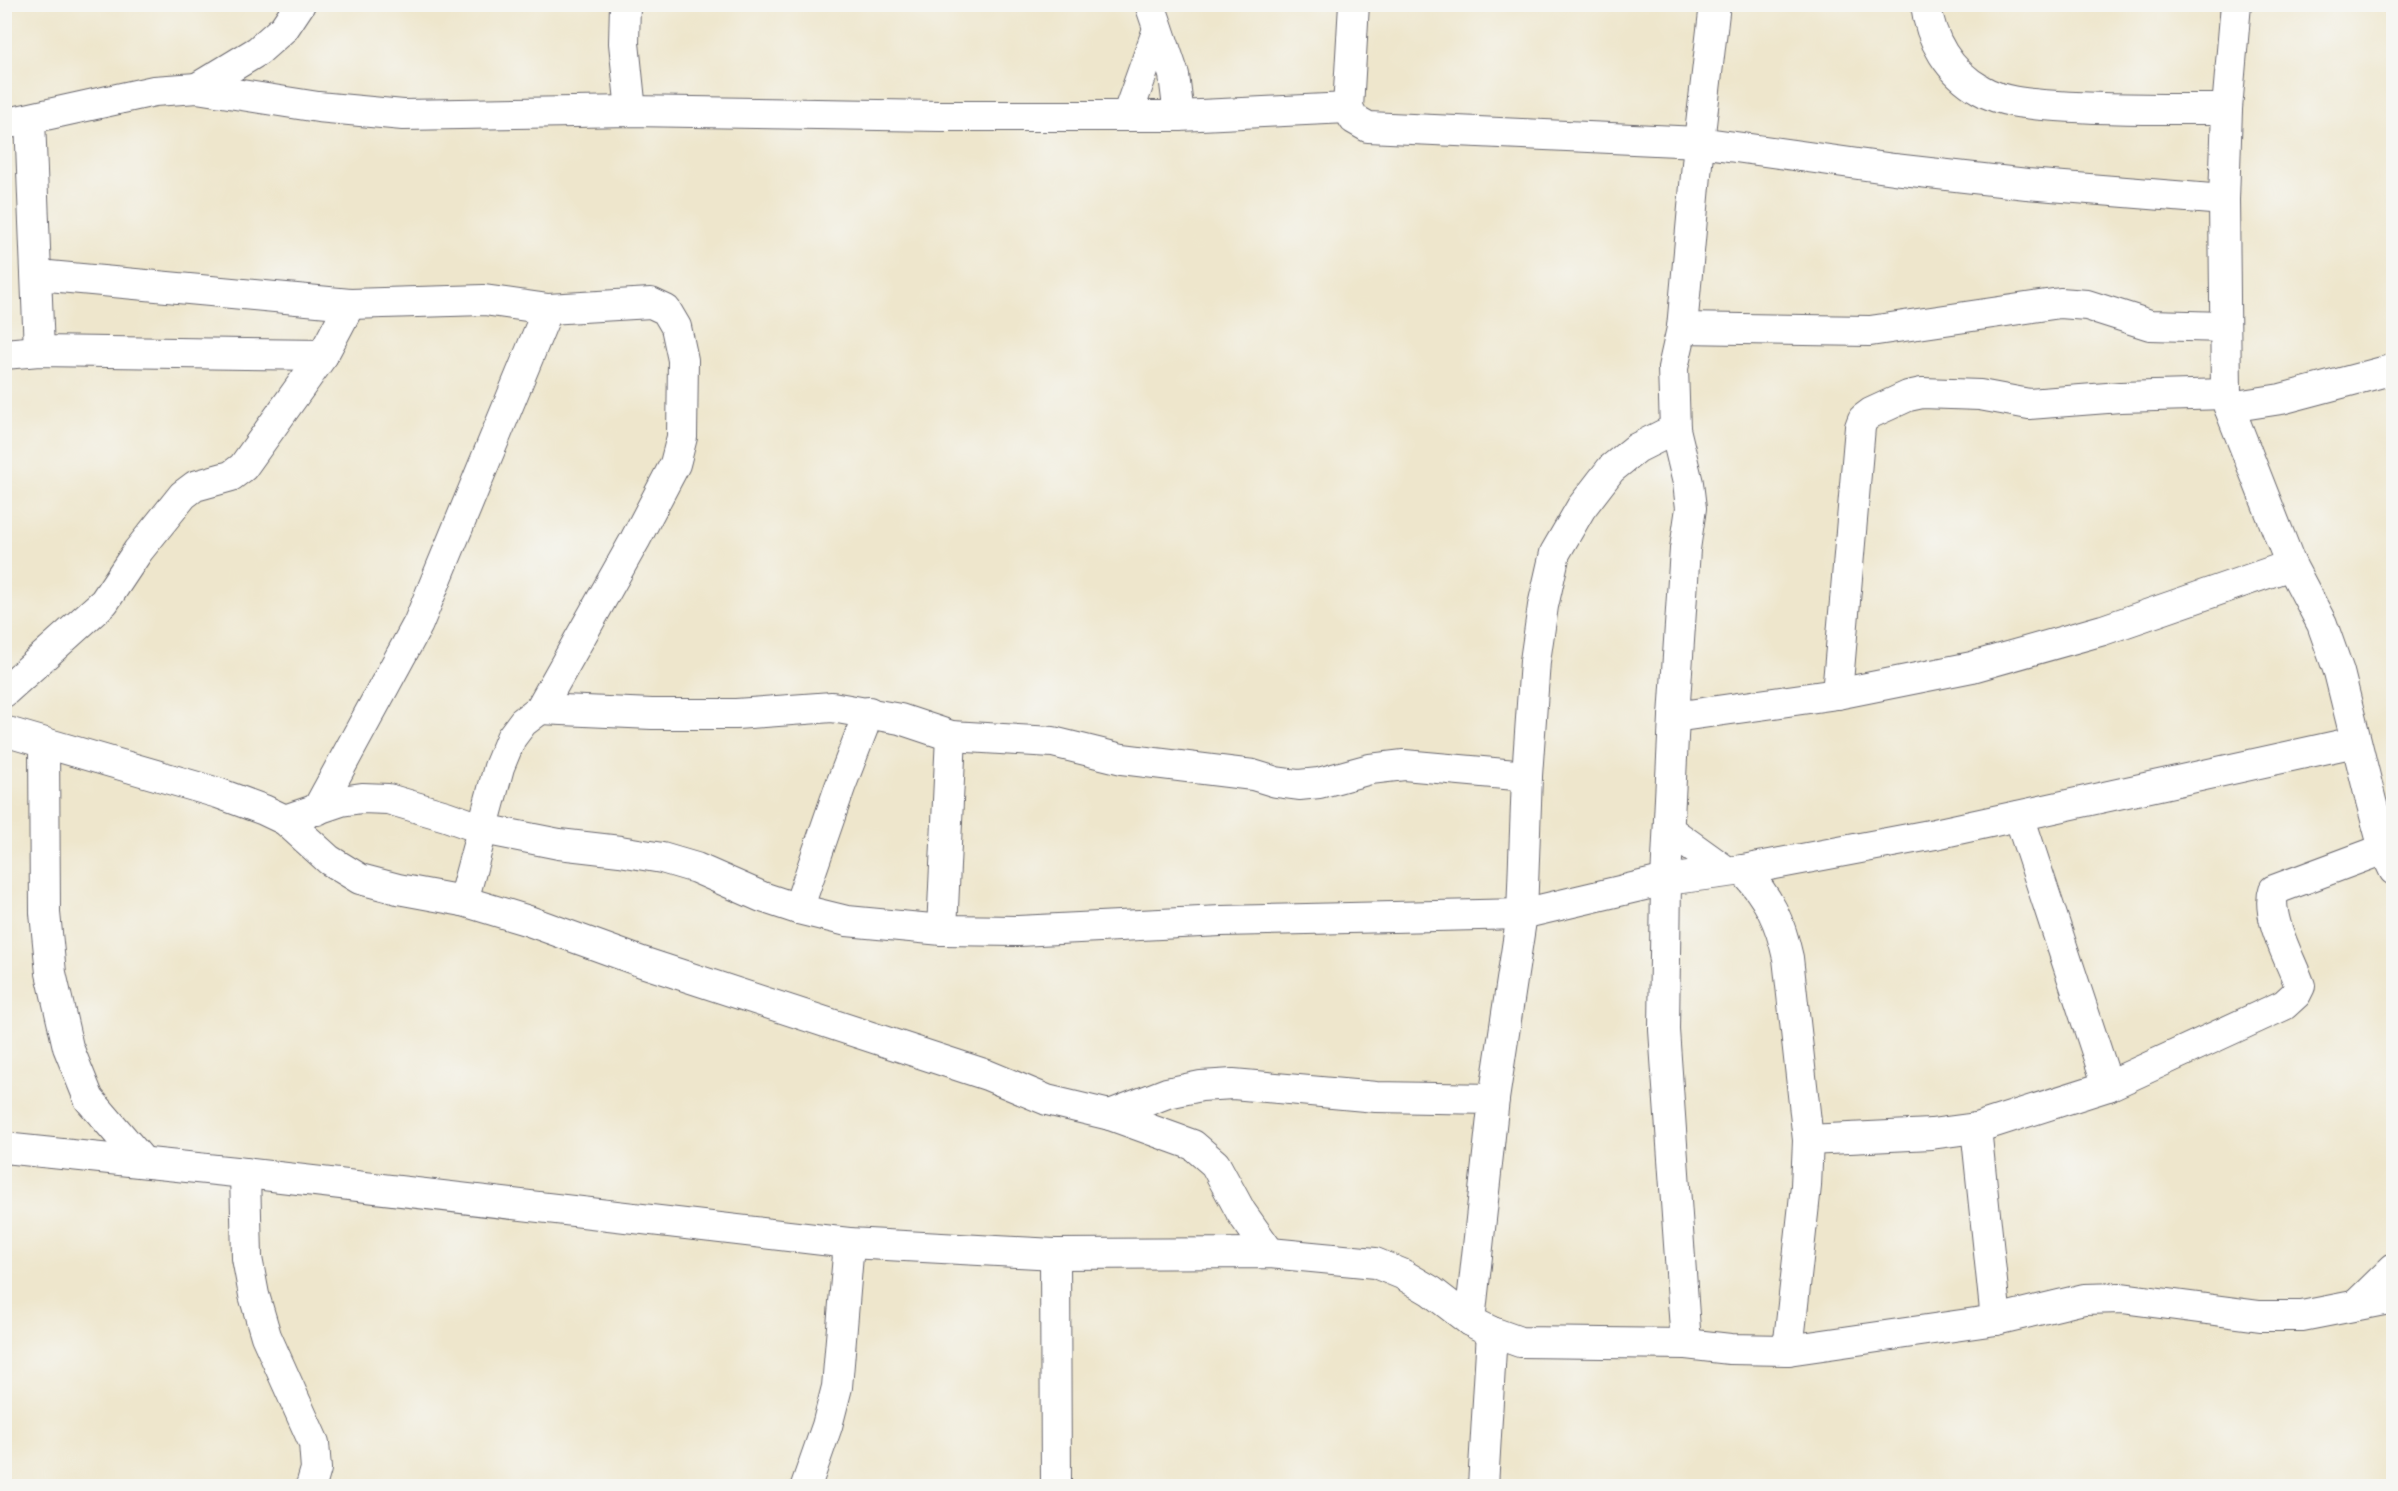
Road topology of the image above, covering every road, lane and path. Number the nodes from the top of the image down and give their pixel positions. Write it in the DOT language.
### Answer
graph roads {
  1 [pos="300,4"];
  2 [pos="625,4"];
  3 [pos="1354,4"];
  4 [pos="1715,4"];
  5 [pos="1926,4"];
  6 [pos="2236,4"];
  7 [pos="1154,17"];
  8 [pos="197,88"];
  9 [pos="1348,108"];
  10 [pos="2227,109"];
  11 [pos="631,111"];
  12 [pos="1127,116"];
  13 [pos="1179,116"];
  14 [pos="17,122"];
  15 [pos="1699,142"];
  16 [pos="2224,200"];
  17 [pos="38,275"];
  18 [pos="350,304"];
  19 [pos="548,309"];
  20 [pos="2225,327"];
  21 [pos="1682,328"];
  22 [pos="39,351"];
  23 [pos="4,354"];
  24 [pos="323,355"];
  25 [pos="2394,369"];
  26 [pos="2227,400"];
  27 [pos="1675,429"];
  28 [pos="2291,565"];
  29 [pos="4,692"];
  30 [pos="1838,694"];
  31 [pos="540,709"];
  32 [pos="869,712"];
  33 [pos="1674,717"];
  34 [pos="4,731"];
  35 [pos="951,736"];
  36 [pos="2355,742"];
  37 [pos="44,743"];
  38 [pos="1527,776"];
  39 [pos="317,810"];
  40 [pos="2019,816"];
  41 [pos="285,820"];
  42 [pos="483,829"];
  43 [pos="1669,830"];
  44 [pos="2389,859"];
  45 [pos="1735,871"];
  46 [pos="1666,880"];
  47 [pos="463,901"];
  48 [pos="798,909"];
  49 [pos="1522,914"];
  50 [pos="942,930"];
  51 [pos="2108,1086"];
  52 [pos="1494,1099"];
  53 [pos="1110,1115"];
  54 [pos="1976,1128"];
  55 [pos="1808,1140"];
  56 [pos="4,1148"];
  57 [pos="143,1162"];
  58 [pos="245,1173"];
  59 [pos="1240,1212"];
  60 [pos="849,1243"];
  61 [pos="1213,1253"];
  62 [pos="1270,1253"];
  63 [pos="1055,1254"];
  64 [pos="2394,1268"];
  65 [pos="2394,1298"];
  66 [pos="2356,1305"];
  67 [pos="1996,1320"];
  68 [pos="1481,1327"];
  69 [pos="1686,1344"];
  70 [pos="1788,1350"];
  71 [pos="311,1486"];
  72 [pos="806,1486"];
  73 [pos="1056,1486"];
  74 [pos="1483,1486"];
  1 -- 8 [label="street"];
  2 -- 11 [label="street"];
  3 -- 9 [label="street"];
  4 -- 15 [label="street"];
  5 -- 10 [label="street"];
  6 -- 10 [label="street"];
  7 -- 12 [label="street"];
  7 -- 13 [label="street"];
  8 -- 11 [label="street"];
  8 -- 14 [label="street"];
  9 -- 13 [label="street"];
  9 -- 15 [label="street"];
  10 -- 16 [label="street"];
  11 -- 12 [label="street"];
  12 -- 13 [label="street"];
  14 -- 17 [label="street"];
  15 -- 16 [label="street"];
  15 -- 21 [label="street"];
  16 -- 20 [label="street"];
  17 -- 18 [label="street"];
  17 -- 22 [label="street"];
  18 -- 19 [label="street"];
  18 -- 24 [label="street"];
  19 -- 31 [label="street"];
  19 -- 39 [label="street"];
  20 -- 21 [label="street"];
  20 -- 26 [label="street"];
  21 -- 27 [label="street"];
  22 -- 23 [label="street"];
  22 -- 24 [label="street"];
  24 -- 29 [label="street"];
  25 -- 26 [label="street"];
  26 -- 28 [label="street"];
  26 -- 30 [label="street"];
  27 -- 33 [label="street"];
  27 -- 38 [label="street"];
  28 -- 30 [label="street"];
  28 -- 36 [label="street"];
  30 -- 33 [label="street"];
  31 -- 32 [label="street"];
  31 -- 42 [label="street"];
  32 -- 35 [label="street"];
  32 -- 48 [label="street"];
  33 -- 43 [label="street"];
  34 -- 37 [label="street"];
  35 -- 38 [label="street"];
  35 -- 50 [label="street"];
  36 -- 40 [label="street"];
  36 -- 44 [label="street"];
  37 -- 41 [label="street"];
  37 -- 57 [label="street"];
  38 -- 49 [label="street"];
  39 -- 41 [label="street"];
  39 -- 42 [label="street"];
  40 -- 45 [label="street"];
  40 -- 51 [label="street"];
  41 -- 47 [label="street"];
  42 -- 47 [label="street"];
  42 -- 48 [label="street"];
  43 -- 45 [label="street"];
  43 -- 46 [label="street"];
  44 -- 51 [label="street"];
  45 -- 46 [label="street"];
  45 -- 55 [label="street"];
  46 -- 49 [label="street"];
  46 -- 69 [label="street"];
  47 -- 53 [label="street"];
  48 -- 50 [label="street"];
  49 -- 50 [label="street"];
  49 -- 52 [label="street"];
  51 -- 54 [label="street"];
  52 -- 53 [label="street"];
  52 -- 68 [label="street"];
  53 -- 59 [label="street"];
  54 -- 55 [label="street"];
  54 -- 67 [label="street"];
  55 -- 70 [label="street"];
  56 -- 57 [label="street"];
  57 -- 58 [label="street"];
  58 -- 60 [label="street"];
  58 -- 71 [label="street"];
  59 -- 61 [label="street"];
  59 -- 62 [label="street"];
  60 -- 63 [label="street"];
  60 -- 72 [label="street"];
  61 -- 62 [label="street"];
  61 -- 63 [label="street"];
  62 -- 68 [label="street"];
  63 -- 73 [label="street"];
  64 -- 66 [label="street"];
  65 -- 66 [label="street"];
  66 -- 67 [label="street"];
  67 -- 70 [label="street"];
  68 -- 69 [label="street"];
  68 -- 74 [label="street"];
  69 -- 70 [label="street"];
}
